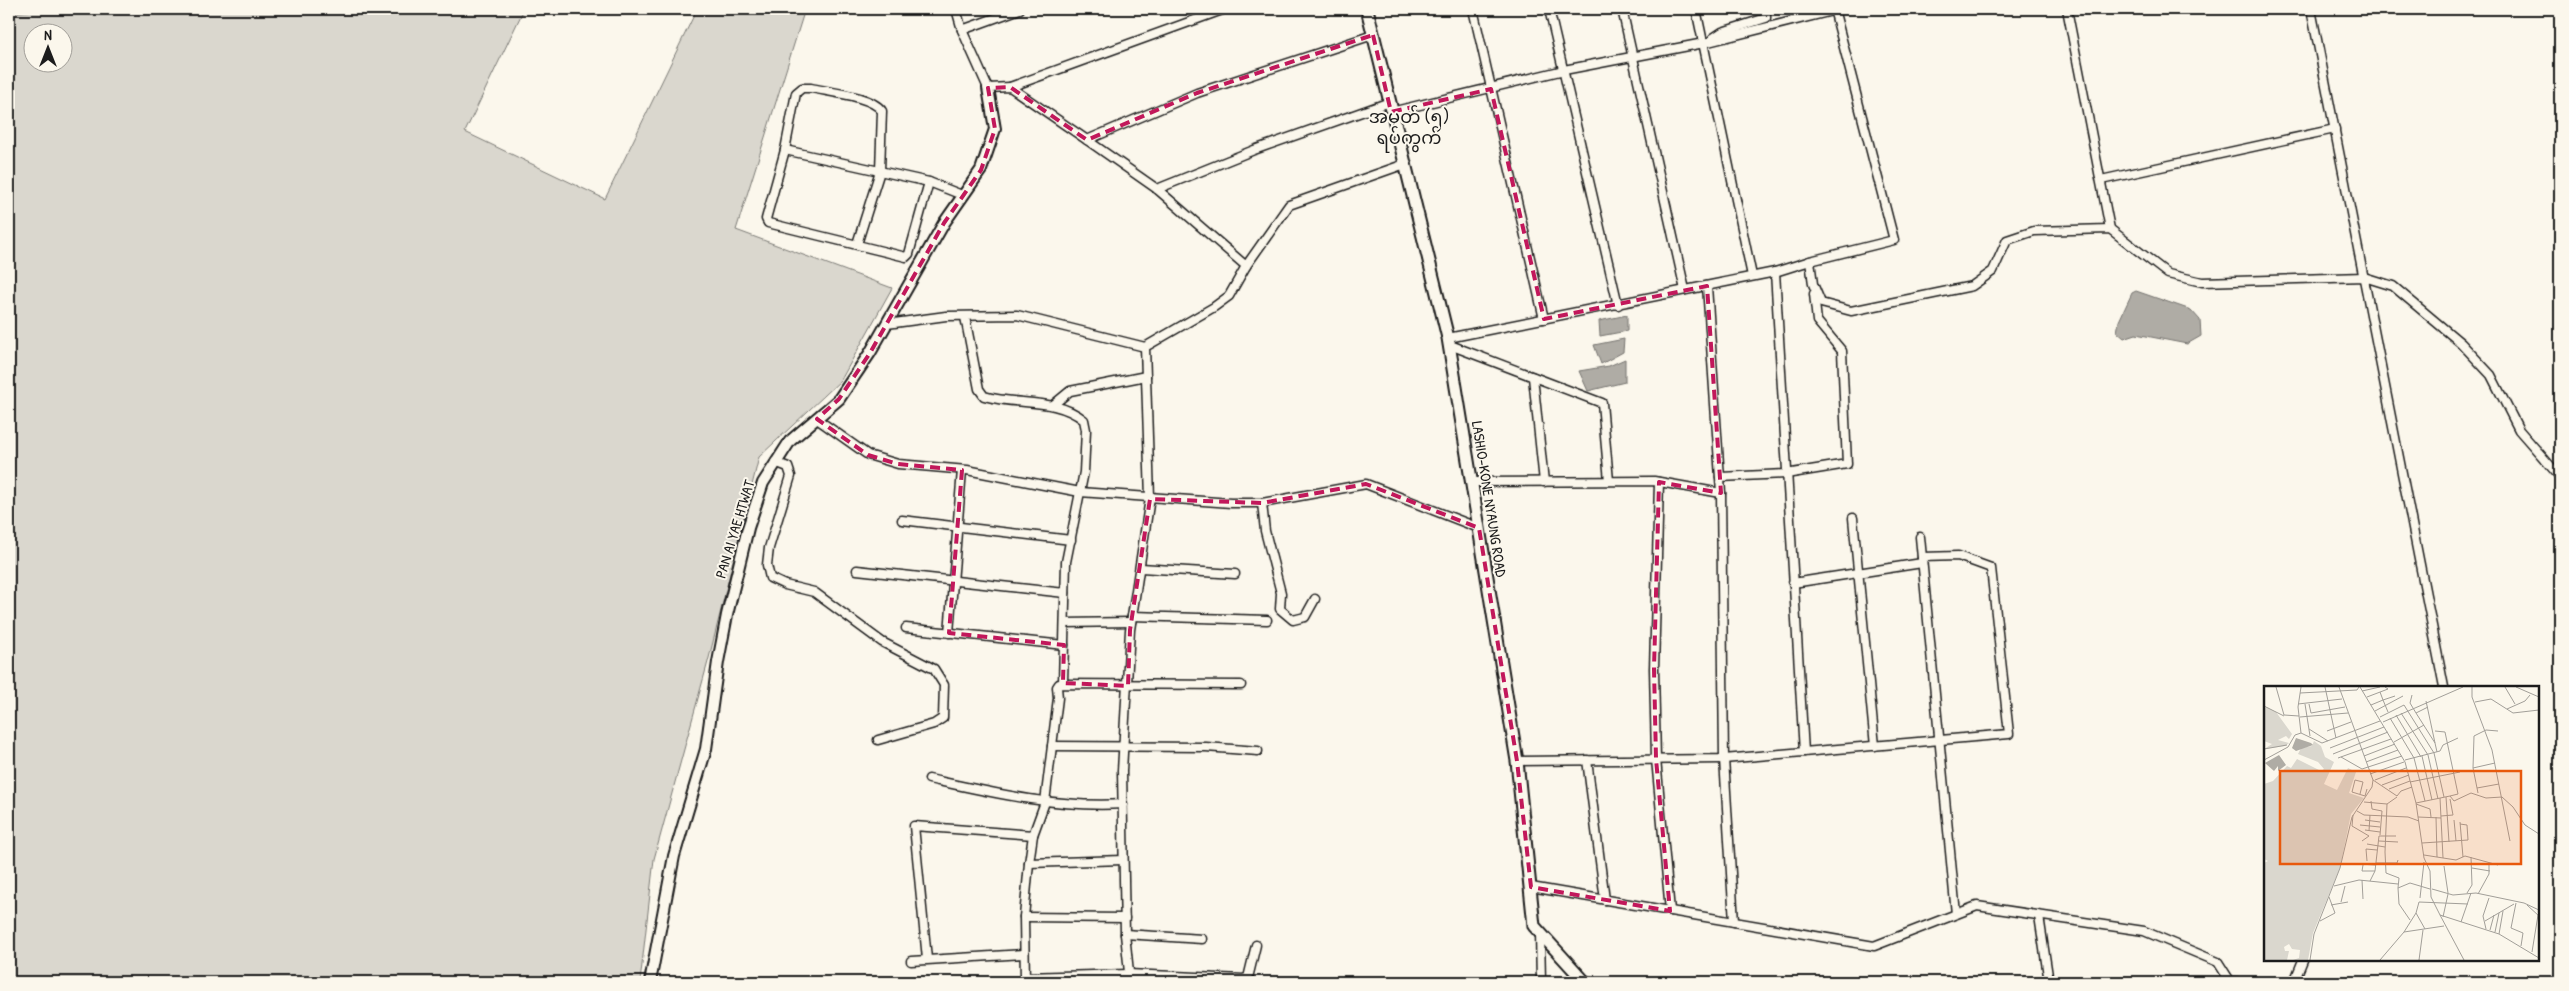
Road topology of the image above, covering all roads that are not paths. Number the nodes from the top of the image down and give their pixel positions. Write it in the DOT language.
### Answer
graph roads {
  1 [pos="956,9"];
  2 [pos="1020,9"];
  3 [pos="1225,9"];
  4 [pos="1367,9"];
  5 [pos="1473,9"];
  6 [pos="1549,9"];
  7 [pos="1622,9"];
  8 [pos="1696,9"];
  9 [pos="1766,9"];
  10 [pos="1836,9"];
  11 [pos="2067,9"];
  12 [pos="2311,9"];
  13 [pos="962,30"];
  14 [pos="1373,35"];
  15 [pos="1704,42"];
  16 [pos="1633,56"];
  17 [pos="1564,70"];
  18 [pos="1010,87"];
  19 [pos="988,88"];
  20 [pos="1491,89"];
  21 [pos="1390,107"];
  22 [pos="2334,129"];
  23 [pos="1087,140"];
  24 [pos="785,150"];
  25 [pos="1405,164"];
  26 [pos="880,171"];
  27 [pos="2101,180"];
  28 [pos="929,182"];
  29 [pos="1157,189"];
  30 [pos="962,195"];
  31 [pos="2110,229"];
  32 [pos="858,244"];
  33 [pos="1810,261"];
  34 [pos="1246,266"];
  35 [pos="1775,272"];
  36 [pos="1752,276"];
  37 [pos="2364,276"];
  38 [pos="1813,284"];
  39 [pos="1707,286"];
  40 [pos="1685,290"];
  41 [pos="1618,305"];
  42 [pos="966,317"];
  43 [pos="1544,319"];
  44 [pos="887,324"];
  45 [pos="1449,342"];
  46 [pos="1145,347"];
  47 [pos="1146,376"];
  48 [pos="1533,377"];
  49 [pos="1053,405"];
  50 [pos="817,419"];
  51 [pos="775,462"];
  52 [pos="962,470"];
  53 [pos="1786,474"];
  54 [pos="1720,476"];
  55 [pos="2560,477"];
  56 [pos="1608,481"];
  57 [pos="1471,482"];
  58 [pos="1544,482"];
  59 [pos="1659,482"];
  60 [pos="1080,492"];
  61 [pos="1721,493"];
  62 [pos="1150,498"];
  63 [pos="1262,503"];
  64 [pos="1853,518"];
  65 [pos="902,520"];
  66 [pos="956,528"];
  67 [pos="1478,528"];
  68 [pos="1920,537"];
  69 [pos="1071,540"];
  70 [pos="1922,560"];
  71 [pos="1140,568"];
  72 [pos="857,570"];
  73 [pos="1858,572"];
  74 [pos="1235,574"];
  75 [pos="952,582"];
  76 [pos="1793,583"];
  77 [pos="1066,593"];
  78 [pos="1315,600"];
  79 [pos="1132,619"];
  80 [pos="1268,620"];
  81 [pos="1065,623"];
  82 [pos="906,628"];
  83 [pos="949,633"];
  84 [pos="1064,646"];
  85 [pos="1063,683"];
  86 [pos="1241,685"];
  87 [pos="1128,686"];
  88 [pos="2444,686"];
  89 [pos="878,740"];
  90 [pos="1940,740"];
  91 [pos="1052,746"];
  92 [pos="1875,746"];
  93 [pos="1125,748"];
  94 [pos="1258,751"];
  95 [pos="1804,752"];
  96 [pos="1656,759"];
  97 [pos="1724,759"];
  98 [pos="1587,760"];
  99 [pos="1517,761"];
  100 [pos="929,780"];
  101 [pos="1045,802"];
  102 [pos="1123,804"];
  103 [pos="1033,835"];
  104 [pos="1123,860"];
  105 [pos="1029,863"];
  106 [pos="1531,887"];
  107 [pos="1605,900"];
  108 [pos="1670,911"];
  109 [pos="1956,914"];
  110 [pos="2039,916"];
  111 [pos="1024,917"];
  112 [pos="1125,918"];
  113 [pos="1734,922"];
  114 [pos="1540,932"];
  115 [pos="1125,934"];
  116 [pos="1202,939"];
  117 [pos="1256,945"];
  118 [pos="1024,954"];
  119 [pos="927,959"];
  120 [pos="911,961"];
  121 [pos="2303,961"];
  122 [pos="1129,978"];
  123 [pos="1025,980"];
  124 [pos="650,982"];
  125 [pos="1541,982"];
  126 [pos="1585,982"];
  127 [pos="2049,982"];
  128 [pos="2233,982"];
  129 [pos="2294,982"];
  1 -- 13 [label="street"];
  2 -- 13 [label="street"];
  3 -- 18 [label="street"];
  4 -- 14 [label="main road, LASHIO-KONE NYAUNG ROAD"];
  5 -- 20 [label="street"];
  6 -- 17 [label="street"];
  7 -- 16 [label="street"];
  8 -- 15 [label="street"];
  9 -- 15 [label="street"];
  10 -- 15 [label="street"];
  10 -- 33 [label="street"];
  11 -- 27 [label="street"];
  12 -- 22 [label="street"];
  13 -- 19 [label="street"];
  14 -- 21 [label="main road, LASHIO-KONE NYAUNG ROAD"];
  14 -- 23 [label="street"];
  15 -- 16 [label="street"];
  15 -- 36 [label="street"];
  16 -- 17 [label="street"];
  16 -- 40 [label="street"];
  17 -- 20 [label="street"];
  17 -- 41 [label="street"];
  18 -- 19 [label="street"];
  18 -- 23 [label="street"];
  19 -- 30 [label="street, PAN AI YAE HTWAT"];
  20 -- 21 [label="street"];
  20 -- 43 [label="street"];
  21 -- 25 [label="main road, LASHIO-KONE NYAUNG ROAD"];
  21 -- 29 [label="street"];
  22 -- 27 [label="street"];
  22 -- 37 [label="street"];
  23 -- 29 [label="street"];
  24 -- 26 [label="street"];
  24 -- 26 [label="street"];
  24 -- 32 [label="street"];
  25 -- 34 [label="street"];
  25 -- 45 [label="main road, LASHIO-KONE NYAUNG ROAD"];
  26 -- 28 [label="street"];
  26 -- 32 [label="street"];
  27 -- 31 [label="street"];
  28 -- 30 [label="street"];
  28 -- 32 [label="street"];
  29 -- 34 [label="street"];
  30 -- 44 [label="street, PAN AI YAE HTWAT"];
  31 -- 37 [label="street"];
  31 -- 38 [label="street"];
  33 -- 35 [label="street"];
  33 -- 38 [label="street"];
  34 -- 46 [label="street"];
  35 -- 36 [label="street"];
  35 -- 53 [label="street"];
  36 -- 39 [label="street"];
  37 -- 55 [label="street"];
  37 -- 88 [label="street"];
  38 -- 53 [label="street"];
  39 -- 40 [label="street"];
  39 -- 54 [label="street"];
  40 -- 41 [label="street"];
  41 -- 43 [label="street"];
  42 -- 44 [label="street"];
  42 -- 46 [label="street"];
  42 -- 49 [label="street"];
  43 -- 45 [label="street"];
  44 -- 50 [label="street, PAN AI YAE HTWAT"];
  45 -- 48 [label="street"];
  45 -- 57 [label="main road, LASHIO-KONE NYAUNG ROAD"];
  46 -- 47 [label="street"];
  47 -- 49 [label="street"];
  47 -- 62 [label="street"];
  48 -- 56 [label="street"];
  48 -- 58 [label="street"];
  49 -- 60 [label="street"];
  50 -- 51 [label="street, PAN AI YAE HTWAT"];
  50 -- 52 [label="street"];
  51 -- 89 [label="street"];
  51 -- 124 [label="street, PAN AI YAE HTWAT"];
  52 -- 60 [label="street"];
  52 -- 66 [label="street"];
  53 -- 54 [label="street"];
  53 -- 76 [label="street"];
  54 -- 61 [label="street"];
  56 -- 58 [label="street"];
  56 -- 59 [label="street"];
  57 -- 58 [label="street"];
  57 -- 67 [label="main road, LASHIO-KONE NYAUNG ROAD"];
  59 -- 61 [label="street"];
  59 -- 96 [label="street"];
  60 -- 62 [label="street"];
  60 -- 69 [label="street"];
  61 -- 97 [label="street"];
  62 -- 63 [label="street"];
  62 -- 71 [label="street"];
  63 -- 67 [label="street"];
  63 -- 78 [label="street"];
  64 -- 73 [label="street"];
  65 -- 66 [label="street"];
  66 -- 69 [label="street"];
  66 -- 75 [label="street"];
  67 -- 99 [label="main road, LASHIO-KONE NYAUNG ROAD"];
  68 -- 70 [label="street"];
  69 -- 77 [label="street"];
  70 -- 73 [label="street"];
  70 -- 90 [label="street"];
  70 -- 90 [label="street"];
  71 -- 74 [label="street"];
  71 -- 79 [label="street"];
  72 -- 75 [label="street"];
  73 -- 76 [label="street"];
  73 -- 92 [label="street"];
  75 -- 77 [label="street"];
  75 -- 83 [label="street"];
  76 -- 95 [label="street"];
  77 -- 81 [label="street"];
  79 -- 80 [label="street"];
  79 -- 81 [label="street"];
  79 -- 87 [label="street"];
  81 -- 84 [label="street"];
  82 -- 83 [label="street"];
  83 -- 84 [label="street"];
  84 -- 85 [label="street"];
  85 -- 87 [label="street"];
  85 -- 91 [label="street"];
  86 -- 87 [label="street"];
  87 -- 93 [label="street"];
  90 -- 92 [label="street"];
  90 -- 109 [label="street"];
  91 -- 93 [label="street"];
  91 -- 101 [label="street"];
  92 -- 95 [label="street"];
  93 -- 94 [label="street"];
  93 -- 102 [label="street"];
  95 -- 97 [label="street"];
  96 -- 97 [label="street"];
  96 -- 98 [label="street"];
  96 -- 108 [label="street"];
  97 -- 113 [label="street"];
  98 -- 99 [label="street"];
  98 -- 107 [label="street"];
  99 -- 106 [label="main road, LASHIO-KONE NYAUNG ROAD"];
  100 -- 101 [label="street"];
  101 -- 102 [label="street"];
  101 -- 103 [label="street"];
  102 -- 104 [label="street"];
  103 -- 105 [label="street"];
  103 -- 119 [label="street"];
  104 -- 105 [label="street"];
  104 -- 112 [label="street"];
  105 -- 111 [label="street"];
  106 -- 107 [label="street"];
  106 -- 114 [label="main road, LASHIO-KONE NYAUNG ROAD"];
  107 -- 108 [label="street"];
  108 -- 113 [label="street"];
  109 -- 110 [label="street"];
  109 -- 113 [label="street"];
  110 -- 127 [label="street"];
  110 -- 128 [label="street"];
  111 -- 112 [label="street"];
  111 -- 118 [label="street"];
  112 -- 115 [label="street"];
  114 -- 125 [label="street"];
  114 -- 126 [label="main road, LASHIO-KONE NYAUNG ROAD"];
  115 -- 116 [label="street"];
  115 -- 122 [label="street"];
  117 -- 122 [label="street"];
  118 -- 119 [label="street"];
  118 -- 123 [label="street"];
  119 -- 120 [label="street"];
  121 -- 129 [label="street"];
  122 -- 123 [label="street"];
}
